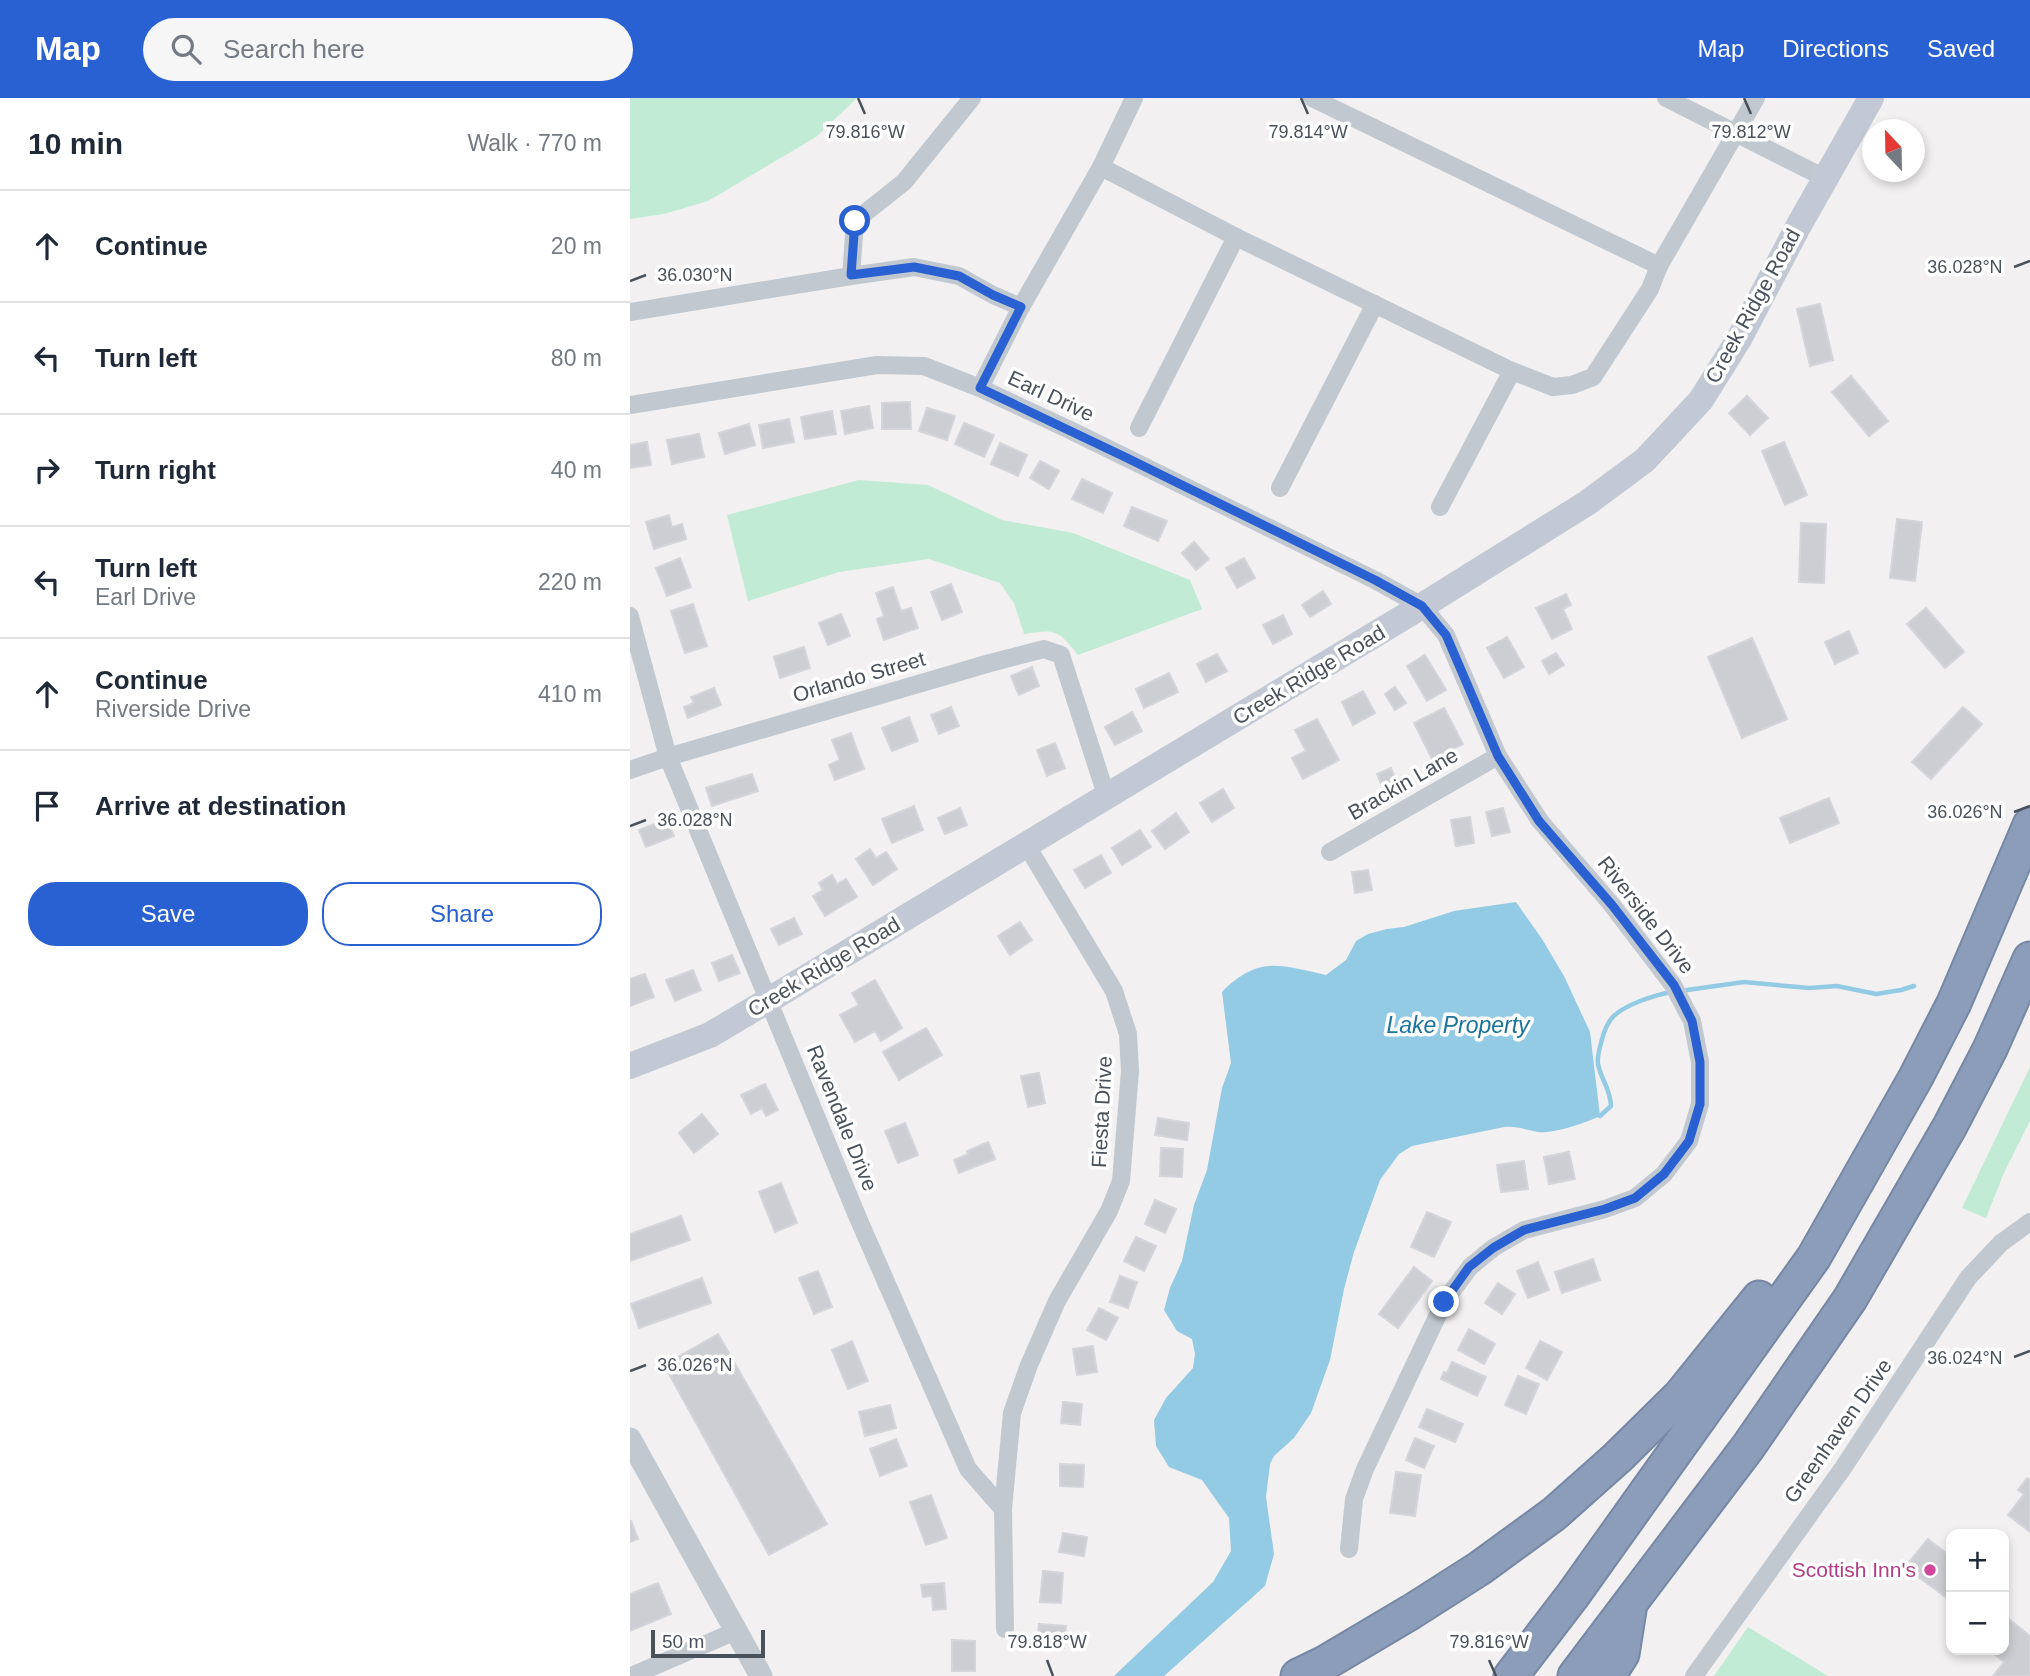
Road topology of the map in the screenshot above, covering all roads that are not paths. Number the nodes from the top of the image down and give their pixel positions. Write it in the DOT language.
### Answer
graph roads {
  1 [pos="972,98"];
  2 [pos="1134,98"];
  3 [pos="1312,98"];
  4 [pos="1666,98"];
  5 [pos="1756,98"];
  6 [pos="1871,98"];
  7 [pos="1735,133"];
  8 [pos="1101,167"];
  9 [pos="1825,178"];
  10 [pos="1236,237"];
  11 [pos="1659,266"];
  12 [pos="851,275"];
  13 [pos="1375,304"];
  14 [pos="1021,307"];
  15 [pos="630,312"];
  16 [pos="1512,370"];
  17 [pos="980,388"];
  18 [pos="630,405"];
  19 [pos="1139,428"];
  20 [pos="1280,488"];
  21 [pos="1440,507"];
  22 [pos="1422,606"];
  23 [pos="630,616"];
  24 [pos="1498,756"];
  25 [pos="668,757"];
  26 [pos="630,770"];
  27 [pos="1107,798"];
  28 [pos="2030,825"];
  29 [pos="1027,846"];
  30 [pos="1330,852"];
  31 [pos="2030,959"];
  32 [pos="769,1000"];
  33 [pos="630,1066"];
  34 [pos="1872,1157"];
  35 [pos="2030,1222"];
  36 [pos="630,1439"];
  37 [pos="1003,1509"];
  38 [pos="1349,1549"];
  39 [pos="1629,1606"];
  40 [pos="1005,1629"];
  41 [pos="736,1631"];
  42 [pos="631,1676"];
  43 [pos="761,1676"];
  44 [pos="1298,1676"];
  45 [pos="1510,1676"];
  46 [pos="1575,1676"];
  47 [pos="1608,1676"];
  48 [pos="1695,1676"];
  1 -- 12 [label="street"];
  2 -- 8 [label="street"];
  3 -- 11 [label="street"];
  4 -- 7 [label="street"];
  5 -- 7 [label="street"];
  6 -- 9 [label="main road, Creek Ridge Road"];
  7 -- 9 [label="street"];
  7 -- 11 [label="street"];
  8 -- 10 [label="street"];
  8 -- 14 [label="street"];
  9 -- 22 [label="main road, Creek Ridge Road"];
  10 -- 13 [label="street"];
  10 -- 19 [label="street"];
  11 -- 16 [label="street"];
  12 -- 14 [label="street"];
  12 -- 15 [label="street"];
  13 -- 16 [label="street"];
  13 -- 20 [label="street"];
  14 -- 17 [label="street"];
  16 -- 21 [label="street"];
  17 -- 18 [label="street, Earl Drive"];
  17 -- 22 [label="street, Earl Drive"];
  22 -- 24 [label="street, Riverside Drive"];
  22 -- 27 [label="main road, Creek Ridge Road"];
  23 -- 25 [label="street, Ravendale Drive"];
  24 -- 30 [label="street, Brackin Lane"];
  24 -- 38 [label="street, Riverside Drive"];
  25 -- 26 [label="street, Orlando Street"];
  25 -- 27 [label="street, Orlando Street"];
  25 -- 32 [label="street, Ravendale Drive"];
  27 -- 29 [label="main road, Creek Ridge Road"];
  28 -- 34 [label="highway"];
  29 -- 32 [label="main road, Creek Ridge Road"];
  29 -- 37 [label="street, Fiesta Drive"];
  31 -- 39 [label="highway"];
  32 -- 33 [label="main road, Creek Ridge Road"];
  32 -- 37 [label="street, Ravendale Drive"];
  34 -- 44 [label="highway"];
  34 -- 45 [label="highway"];
  35 -- 48 [label="street, Greenhaven Drive"];
  36 -- 41 [label="street"];
  37 -- 40 [label="street"];
  39 -- 46 [label="highway"];
  39 -- 47 [label="highway"];
  41 -- 42 [label="street"];
  41 -- 43 [label="street"];
}
